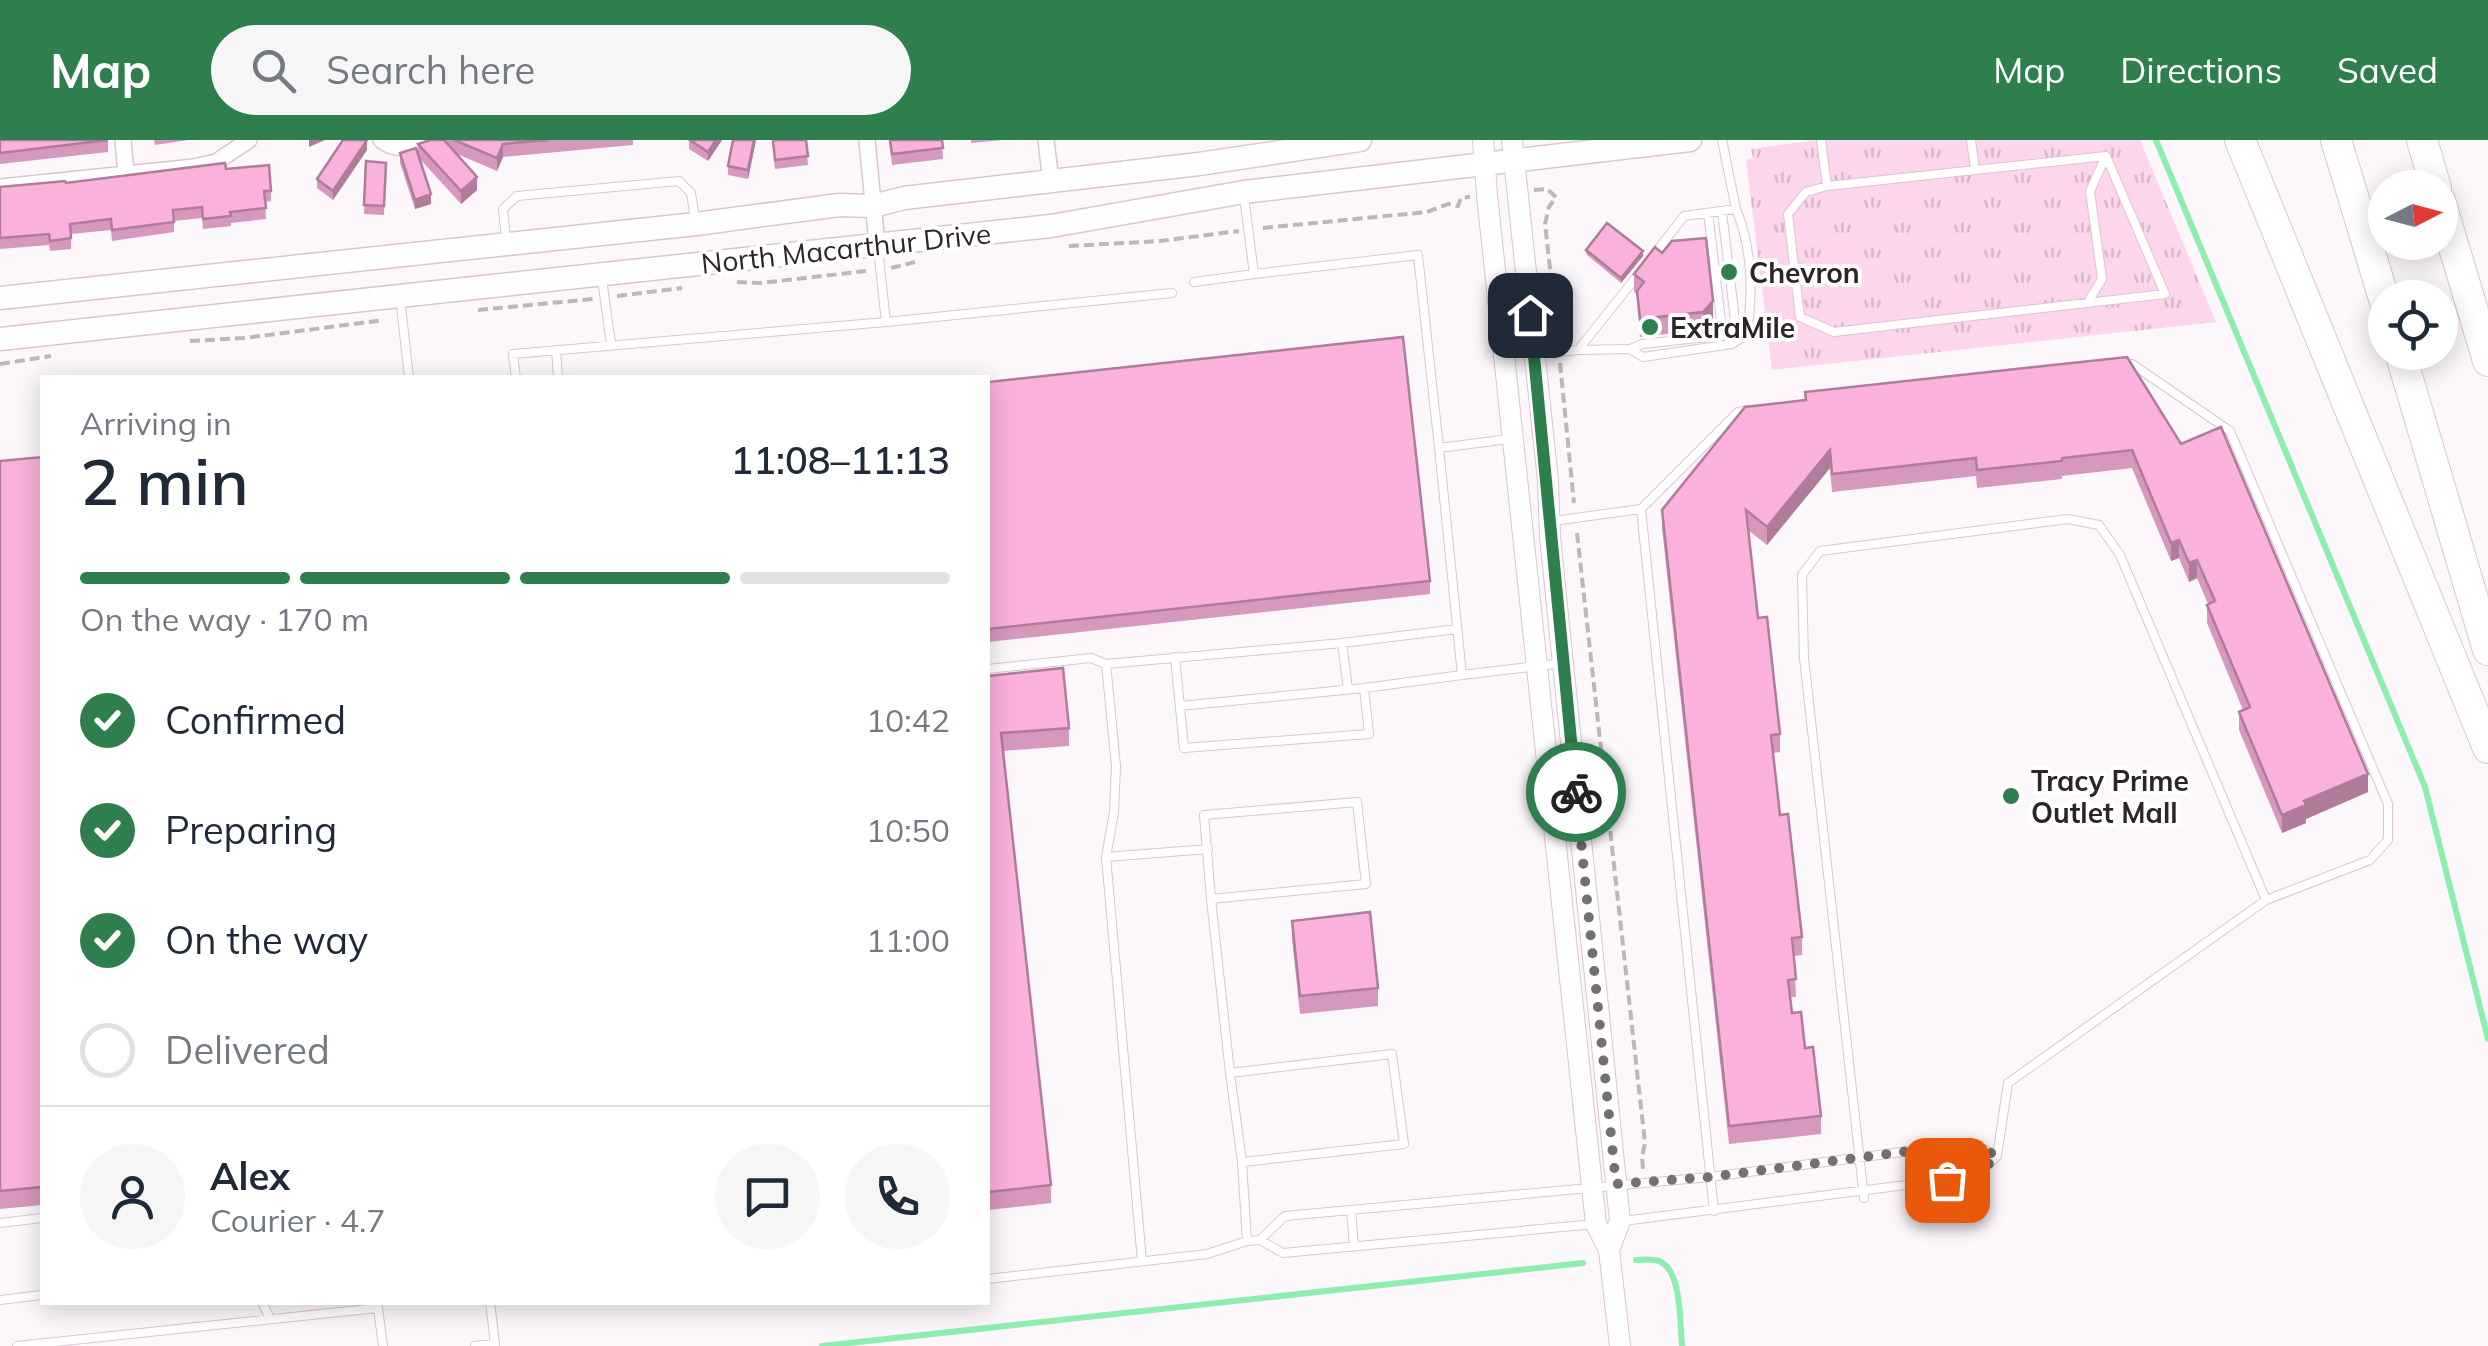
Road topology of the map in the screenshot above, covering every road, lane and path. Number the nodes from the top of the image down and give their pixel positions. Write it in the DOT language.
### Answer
graph roads {
  1 [pos="123,140"];
  2 [pos="249,140"];
  3 [pos="381,140"];
  4 [pos="422,140"];
  5 [pos="866,140"];
  6 [pos="1046,140"];
  7 [pos="1360,140"];
  8 [pos="1690,140"];
  9 [pos="1722,140"];
  10 [pos="1821,140"];
  11 [pos="1971,140"];
  12 [pos="2240,140"];
  13 [pos="2336,140"];
  14 [pos="2422,140"];
  15 [pos="1513,150"];
  16 [pos="1484,152"];
  17 [pos="2106,156"];
  18 [pos="1976,169"];
  19 [pos="2431,170"];
  20 [pos="126,173"];
  21 [pos="1051,182"];
  22 [pos="1828,186"];
  23 [pos="0,187"];
  24 [pos="1547,189"];
  25 [pos="1244,192"];
  26 [pos="1461,198"];
  27 [pos="873,206"];
  28 [pos="1736,209"];
  29 [pos="1722,212"];
  30 [pos="1708,213"];
  31 [pos="696,224"];
  32 [pos="1248,230"];
  33 [pos="506,243"];
  34 [pos="877,244"];
  35 [pos="1066,246"];
  36 [pos="2458,260"];
  37 [pos="918,262"];
  38 [pos="880,269"];
  39 [pos="1254,274"];
  40 [pos="2378,280"];
  41 [pos="735,282"];
  42 [pos="1194,282"];
  43 [pos="602,286"];
  44 [pos="698,286"];
  45 [pos="1172,293"];
  46 [pos="0,298"];
  47 [pos="2088,302"];
  48 [pos="401,307"];
  49 [pos="472,310"];
  50 [pos="886,322"];
  51 [pos="0,340"];
  52 [pos="177,342"];
  53 [pos="611,344"];
  54 [pos="1732,344"];
  55 [pos="1630,349"];
  56 [pos="556,350"];
  57 [pos="1578,350"];
  58 [pos="1559,352"];
  59 [pos="65,354"];
  60 [pos="1534,355"];
  61 [pos="2488,361"];
  62 [pos="0,364"];
  63 [pos="2113,366"];
  64 [pos="2405,370"];
  65 [pos="409,375"];
  66 [pos="516,375"];
  67 [pos="558,375"];
  68 [pos="1754,409"];
  69 [pos="1513,439"];
  70 [pos="1439,448"];
  71 [pos="1641,509"];
  72 [pos="1576,518"];
  73 [pos="1550,522"];
  74 [pos="1458,629"];
  75 [pos="1342,643"];
  76 [pos="2488,650"];
  77 [pos="1175,657"];
  78 [pos="1563,663"];
  79 [pos="1106,664"];
  80 [pos="1536,666"];
  81 [pos="990,669"];
  82 [pos="1462,676"];
  83 [pos="1348,688"];
  84 [pos="1364,688"];
  85 [pos="1180,706"];
  86 [pos="2488,748"];
  87 [pos="1208,849"];
  88 [pos="1106,857"];
  89 [pos="1212,899"];
  90 [pos="2266,900"];
  91 [pos="1230,1073"];
  92 [pos="1997,1156"];
  93 [pos="1642,1157"];
  94 [pos="1861,1157"];
  95 [pos="1242,1162"];
  96 [pos="1710,1177"];
  97 [pos="1616,1184"];
  98 [pos="1592,1186"];
  99 [pos="1864,1194"];
  100 [pos="1714,1210"];
  101 [pos="1351,1211"];
  102 [pos="40,1218"];
  103 [pos="1620,1222"];
  104 [pos="0,1223"];
  105 [pos="1596,1224"];
  106 [pos="1260,1240"];
  107 [pos="1246,1241"];
  108 [pos="1354,1246"];
  109 [pos="1609,1250"];
  110 [pos="1142,1262"];
  111 [pos="990,1279"];
  112 [pos="40,1295"];
  113 [pos="0,1300"];
  114 [pos="263,1305"];
  115 [pos="490,1305"];
  116 [pos="362,1306"];
  117 [pos="270,1319"];
  118 [pos="16,1346"];
  119 [pos="383,1346"];
  120 [pos="474,1346"];
  121 [pos="1620,1346"];
  1 -- 20 [label="street"];
  2 -- 20 [label="street"];
  3 -- 4 [label="street"];
  5 -- 27 [label="street"];
  6 -- 21 [label="street"];
  7 -- 21 [label="main road, North Macarthur Drive"];
  8 -- 15 [label="main road, North Macarthur Drive"];
  9 -- 28 [label="lane"];
  10 -- 22 [label="lane"];
  11 -- 18 [label="lane"];
  12 -- 86 [label="highway"];
  13 -- 40 [label="highway"];
  14 -- 19 [label="highway"];
  15 -- 16 [label="main road, North Macarthur Drive"];
  15 -- 60 [label="street"];
  16 -- 25 [label="main road, North Macarthur Drive"];
  16 -- 69 [label="street"];
  17 -- 18 [label="lane"];
  17 -- 47 [label="lane"];
  17 -- 47 [label="lane"];
  18 -- 22 [label="lane"];
  20 -- 23 [label="street"];
  21 -- 27 [label="main road, North Macarthur Drive"];
  22 -- 47 [label="lane"];
  24 -- 58 [label="path"];
  25 -- 32 [label="lane"];
  25 -- 34 [label="main road, North Macarthur Drive"];
  26 -- 32 [label="path"];
  27 -- 31 [label="main road, North Macarthur Drive"];
  27 -- 34 [label="street"];
  28 -- 29 [label="lane"];
  28 -- 54 [label="lane"];
  29 -- 30 [label="lane"];
  29 -- 54 [label="lane"];
  30 -- 55 [label="lane"];
  30 -- 57 [label="lane"];
  31 -- 33 [label="main road, North Macarthur Drive"];
  31 -- 33 [label="lane"];
  32 -- 35 [label="path"];
  32 -- 39 [label="lane"];
  33 -- 46 [label="main road, North Macarthur Drive"];
  34 -- 38 [label="lane"];
  34 -- 43 [label="main road, North Macarthur Drive"];
  36 -- 61 [label="highway"];
  37 -- 38 [label="path"];
  38 -- 41 [label="path"];
  38 -- 50 [label="lane"];
  39 -- 42 [label="lane"];
  39 -- 70 [label="lane"];
  43 -- 44 [label="path"];
  43 -- 48 [label="main road, North Macarthur Drive"];
  43 -- 49 [label="path"];
  43 -- 53 [label="lane"];
  45 -- 50 [label="lane"];
  48 -- 51 [label="main road, North Macarthur Drive"];
  48 -- 52 [label="path"];
  48 -- 65 [label="lane"];
  50 -- 53 [label="lane"];
  53 -- 56 [label="lane"];
  54 -- 55 [label="lane"];
  55 -- 57 [label="lane"];
  56 -- 66 [label="lane"];
  56 -- 67 [label="lane"];
  57 -- 58 [label="lane"];
  58 -- 60 [label="lane"];
  58 -- 72 [label="path"];
  59 -- 62 [label="path"];
  60 -- 73 [label="street"];
  63 -- 90 [label="lane"];
  64 -- 76 [label="highway"];
  68 -- 71 [label="lane"];
  69 -- 70 [label="lane"];
  69 -- 80 [label="street"];
  70 -- 74 [label="lane"];
  71 -- 72 [label="lane"];
  71 -- 96 [label="lane"];
  72 -- 73 [label="lane"];
  72 -- 93 [label="path"];
  73 -- 78 [label="street"];
  74 -- 75 [label="lane"];
  74 -- 82 [label="lane"];
  75 -- 77 [label="lane"];
  75 -- 83 [label="lane"];
  77 -- 79 [label="lane"];
  77 -- 85 [label="lane"];
  78 -- 80 [label="lane"];
  78 -- 97 [label="street"];
  79 -- 81 [label="lane"];
  79 -- 88 [label="lane"];
  80 -- 82 [label="lane"];
  80 -- 98 [label="street"];
  82 -- 84 [label="lane"];
  83 -- 84 [label="lane"];
  83 -- 85 [label="lane"];
  84 -- 85 [label="lane"];
  87 -- 88 [label="lane"];
  87 -- 89 [label="lane"];
  87 -- 89 [label="lane"];
  88 -- 110 [label="lane"];
  89 -- 91 [label="lane"];
  90 -- 92 [label="lane"];
  90 -- 94 [label="lane"];
  91 -- 95 [label="lane"];
  91 -- 95 [label="lane"];
  92 -- 94 [label="lane"];
  92 -- 99 [label="lane"];
  94 -- 96 [label="lane"];
  94 -- 99 [label="lane"];
  95 -- 107 [label="lane"];
  96 -- 97 [label="lane"];
  96 -- 100 [label="lane"];
  97 -- 98 [label="lane"];
  97 -- 103 [label="street"];
  98 -- 101 [label="lane"];
  98 -- 105 [label="street"];
  99 -- 100 [label="lane"];
  100 -- 103 [label="lane"];
  101 -- 106 [label="lane"];
  101 -- 108 [label="lane"];
  102 -- 104 [label="lane"];
  103 -- 105 [label="lane"];
  103 -- 109 [label="street"];
  105 -- 108 [label="lane"];
  105 -- 109 [label="street"];
  106 -- 107 [label="lane"];
  106 -- 108 [label="lane"];
  107 -- 110 [label="lane"];
  109 -- 121 [label="street"];
  110 -- 111 [label="lane"];
  112 -- 113 [label="lane"];
  114 -- 117 [label="lane"];
  115 -- 120 [label="lane"];
  116 -- 117 [label="lane"];
  116 -- 119 [label="lane"];
  117 -- 118 [label="lane"];
}
